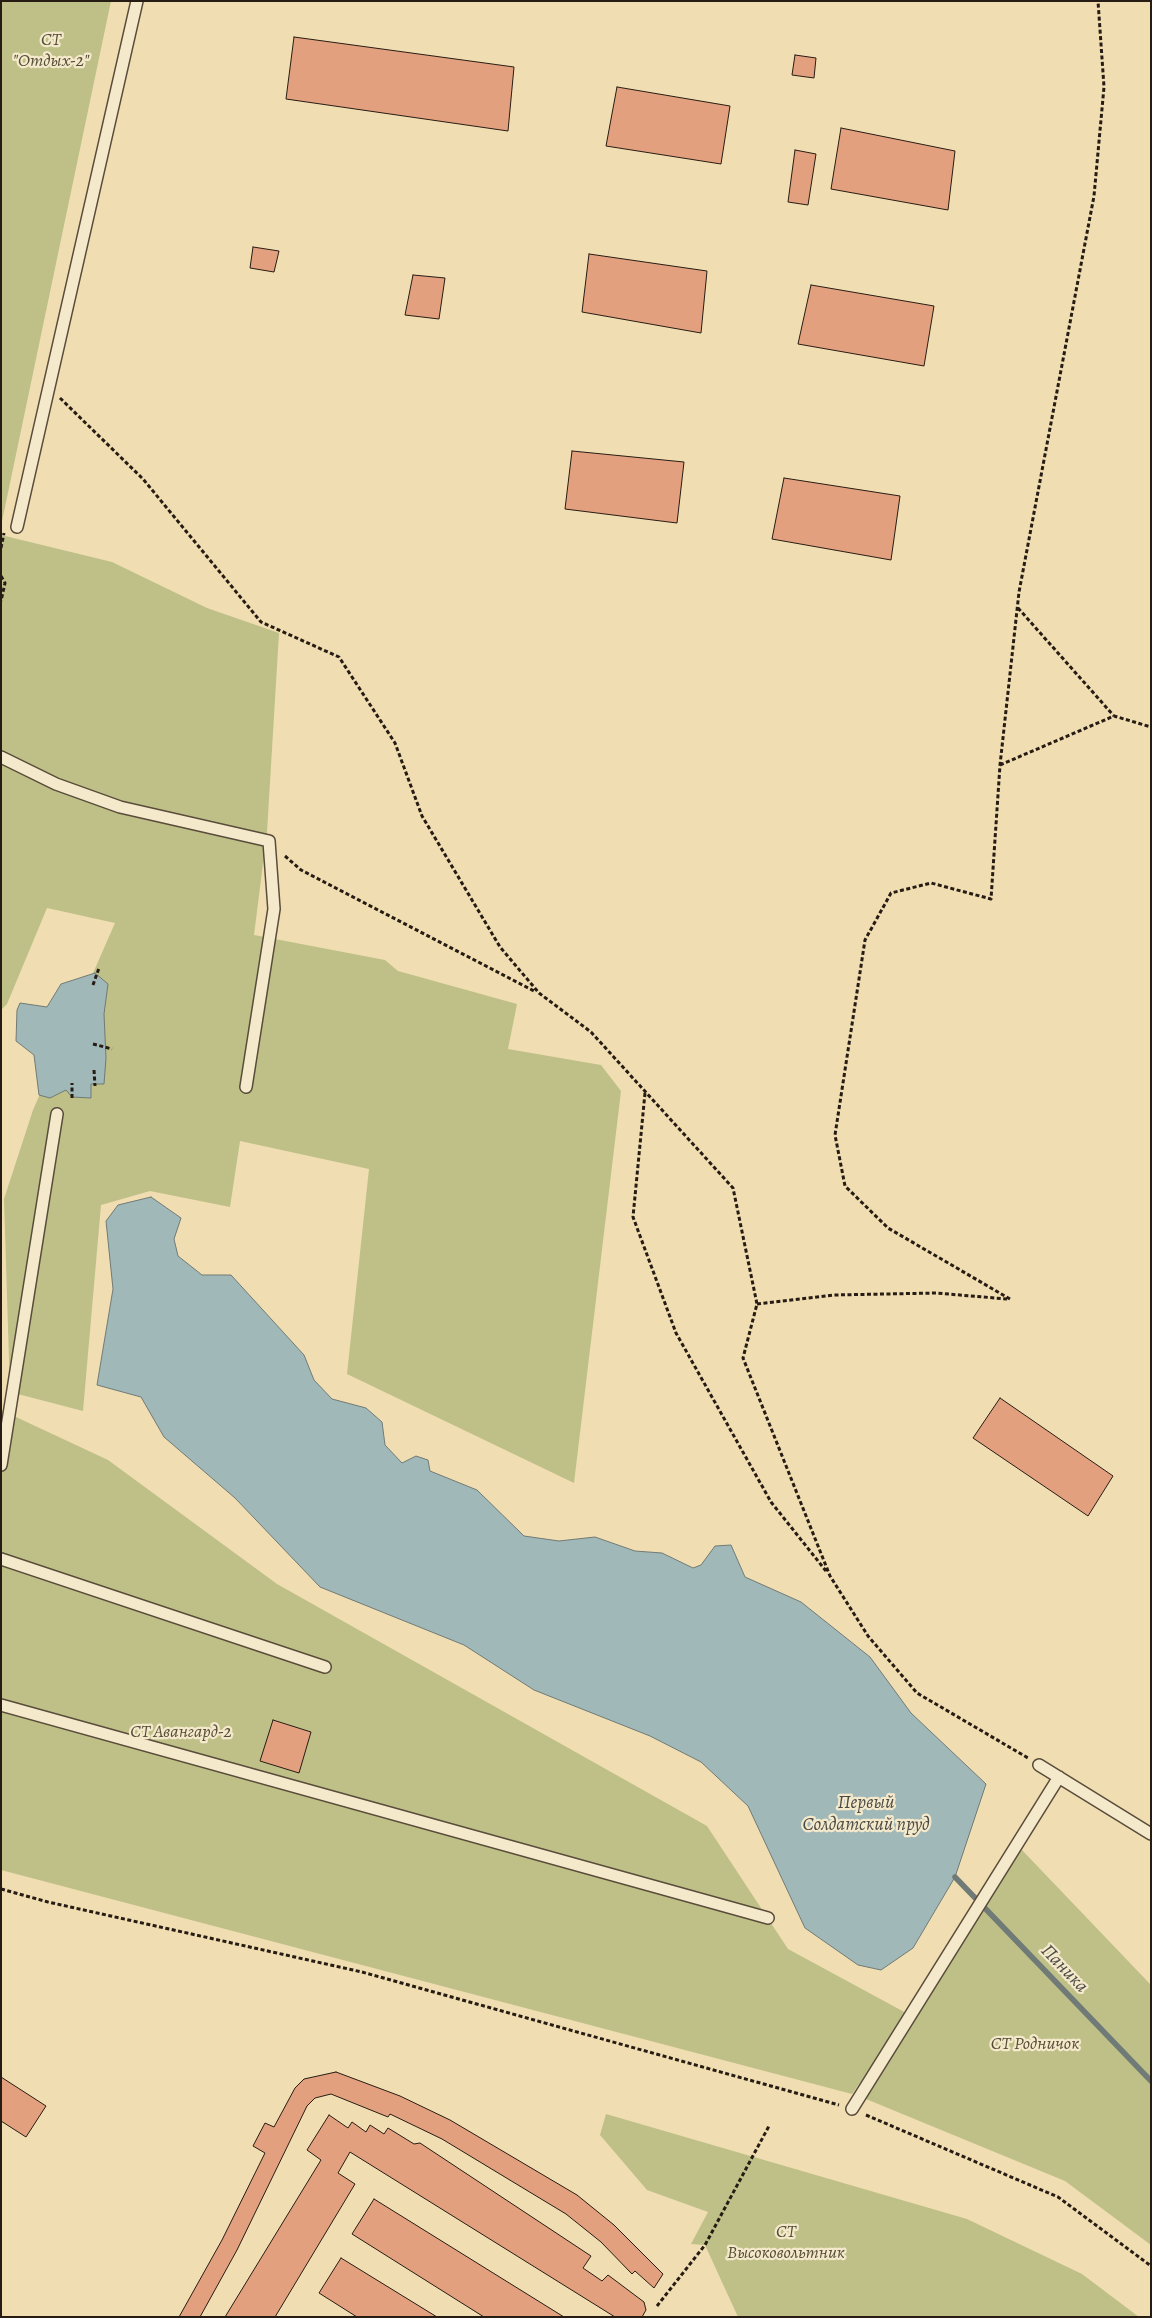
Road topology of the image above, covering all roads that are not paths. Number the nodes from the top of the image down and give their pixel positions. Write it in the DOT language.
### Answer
graph roads {
  1 [pos="138,1"];
  2 [pos="17,527"];
  3 [pos="1,757"];
  4 [pos="246,1087"];
  5 [pos="57,1114"];
  6 [pos="1,1465"];
  7 [pos="1,1559"];
  8 [pos="325,1666"];
  9 [pos="1,1705"];
  10 [pos="1039,1764"];
  11 [pos="1060,1777"];
  12 [pos="1151,1834"];
  13 [pos="768,1918"];
  14 [pos="852,2109"];
  1 -- 2 [label="lane"];
  3 -- 4 [label="lane"];
  5 -- 6 [label="lane"];
  7 -- 8 [label="lane"];
  9 -- 13 [label="lane"];
  10 -- 11 [label="lane"];
  11 -- 12 [label="lane"];
  11 -- 14 [label="lane"];
}
